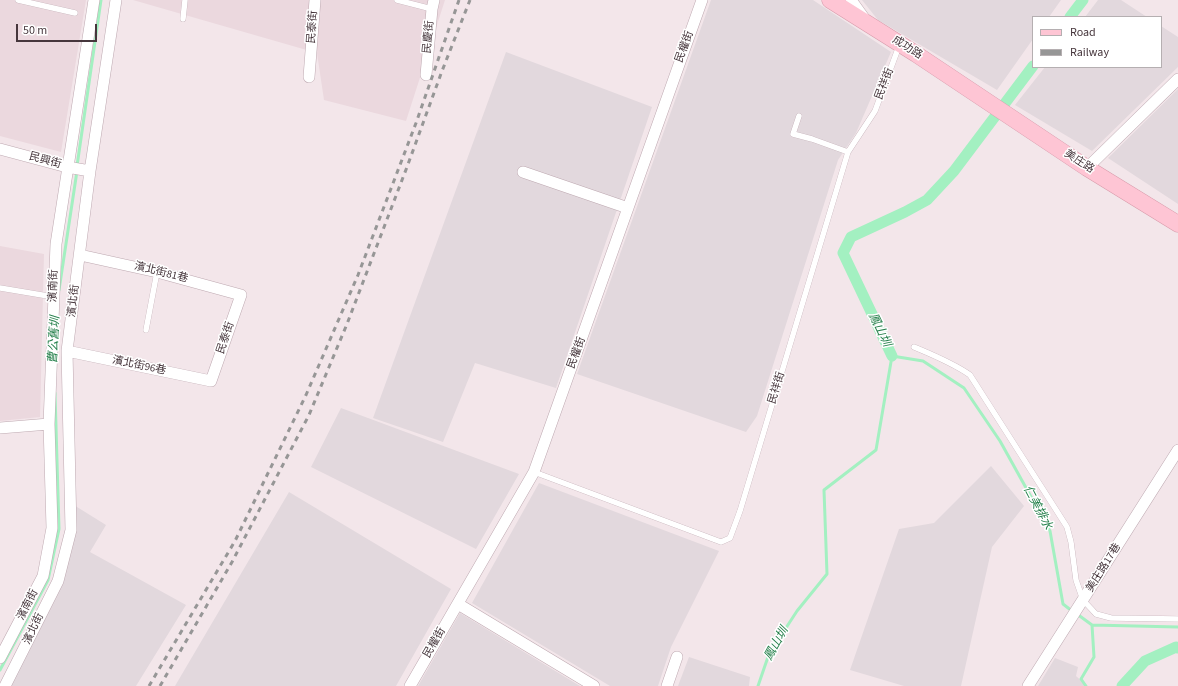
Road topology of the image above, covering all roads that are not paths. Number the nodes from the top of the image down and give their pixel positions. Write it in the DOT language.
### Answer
graph roads {
  1 [pos="18,0"];
  2 [pos="94,0"];
  3 [pos="116,0"];
  4 [pos="185,0"];
  5 [pos="314,0"];
  6 [pos="397,0"];
  7 [pos="702,0"];
  8 [pos="830,0"];
  9 [pos="851,0"];
  10 [pos="433,5"];
  11 [pos="75,13"];
  12 [pos="183,19"];
  13 [pos="868,24"];
  14 [pos="900,44"];
  15 [pos="426,75"];
  16 [pos="309,77"];
  17 [pos="1178,79"];
  18 [pos="983,98"];
  19 [pos="799,116"];
  20 [pos="0,149"];
  21 [pos="848,152"];
  22 [pos="1087,168"];
  23 [pos="79,169"];
  24 [pos="524,172"];
  25 [pos="628,208"];
  26 [pos="1178,224"];
  27 [pos="80,255"];
  28 [pos="157,272"];
  29 [pos="0,288"];
  30 [pos="241,295"];
  31 [pos="54,297"];
  32 [pos="146,330"];
  33 [pos="914,347"];
  34 [pos="67,351"];
  35 [pos="211,381"];
  36 [pos="49,424"];
  37 [pos="0,428"];
  38 [pos="1178,450"];
  39 [pos="534,472"];
  40 [pos="1083,601"];
  41 [pos="458,604"];
  42 [pos="1178,619"];
  43 [pos="0,658"];
  44 [pos="677,658"];
  45 [pos="5,686"];
  46 [pos="410,686"];
  47 [pos="594,686"];
  48 [pos="667,686"];
  49 [pos="1028,686"];
  1 -- 11 [label="lane"];
  2 -- 23 [label="street, 濱南街"];
  3 -- 23 [label="street, 濱北街"];
  4 -- 12 [label="lane"];
  5 -- 16 [label="street, 民泰街"];
  6 -- 10 [label="lane"];
  7 -- 25 [label="street, 民權街"];
  8 -- 13 [label="street, 成功路"];
  9 -- 13 [label="street"];
  10 -- 15 [label="street, 民慶街"];
  13 -- 14 [label="street, 成功路"];
  14 -- 18 [label="street, 成功路"];
  14 -- 21 [label="lane, 民祥街"];
  17 -- 22 [label="street"];
  18 -- 22 [label="street, 美庄路"];
  19 -- 21 [label="lane"];
  20 -- 23 [label="street, 民興街"];
  21 -- 39 [label="lane, 民祥街"];
  22 -- 26 [label="street, 美庄路"];
  23 -- 27 [label="street, 濱北街"];
  23 -- 31 [label="street, 濱南街"];
  24 -- 25 [label="street"];
  25 -- 39 [label="street, 民權街"];
  27 -- 28 [label="street, 濱北街81巷"];
  27 -- 34 [label="street, 濱北街"];
  28 -- 30 [label="street, 濱北街81巷"];
  28 -- 32 [label="lane"];
  29 -- 31 [label="lane"];
  30 -- 35 [label="street, 民泰街"];
  31 -- 36 [label="street, 濱南街"];
  33 -- 40 [label="lane"];
  34 -- 35 [label="street, 濱北街96巷"];
  34 -- 45 [label="street, 濱北街"];
  36 -- 37 [label="street"];
  36 -- 43 [label="street, 濱南街"];
  38 -- 40 [label="street, 美庄路17巷"];
  39 -- 41 [label="street, 民權街"];
  40 -- 42 [label="lane"];
  40 -- 49 [label="street, 美庄路17巷"];
  41 -- 46 [label="street, 民權街"];
  41 -- 47 [label="street"];
  44 -- 48 [label="street"];
}
